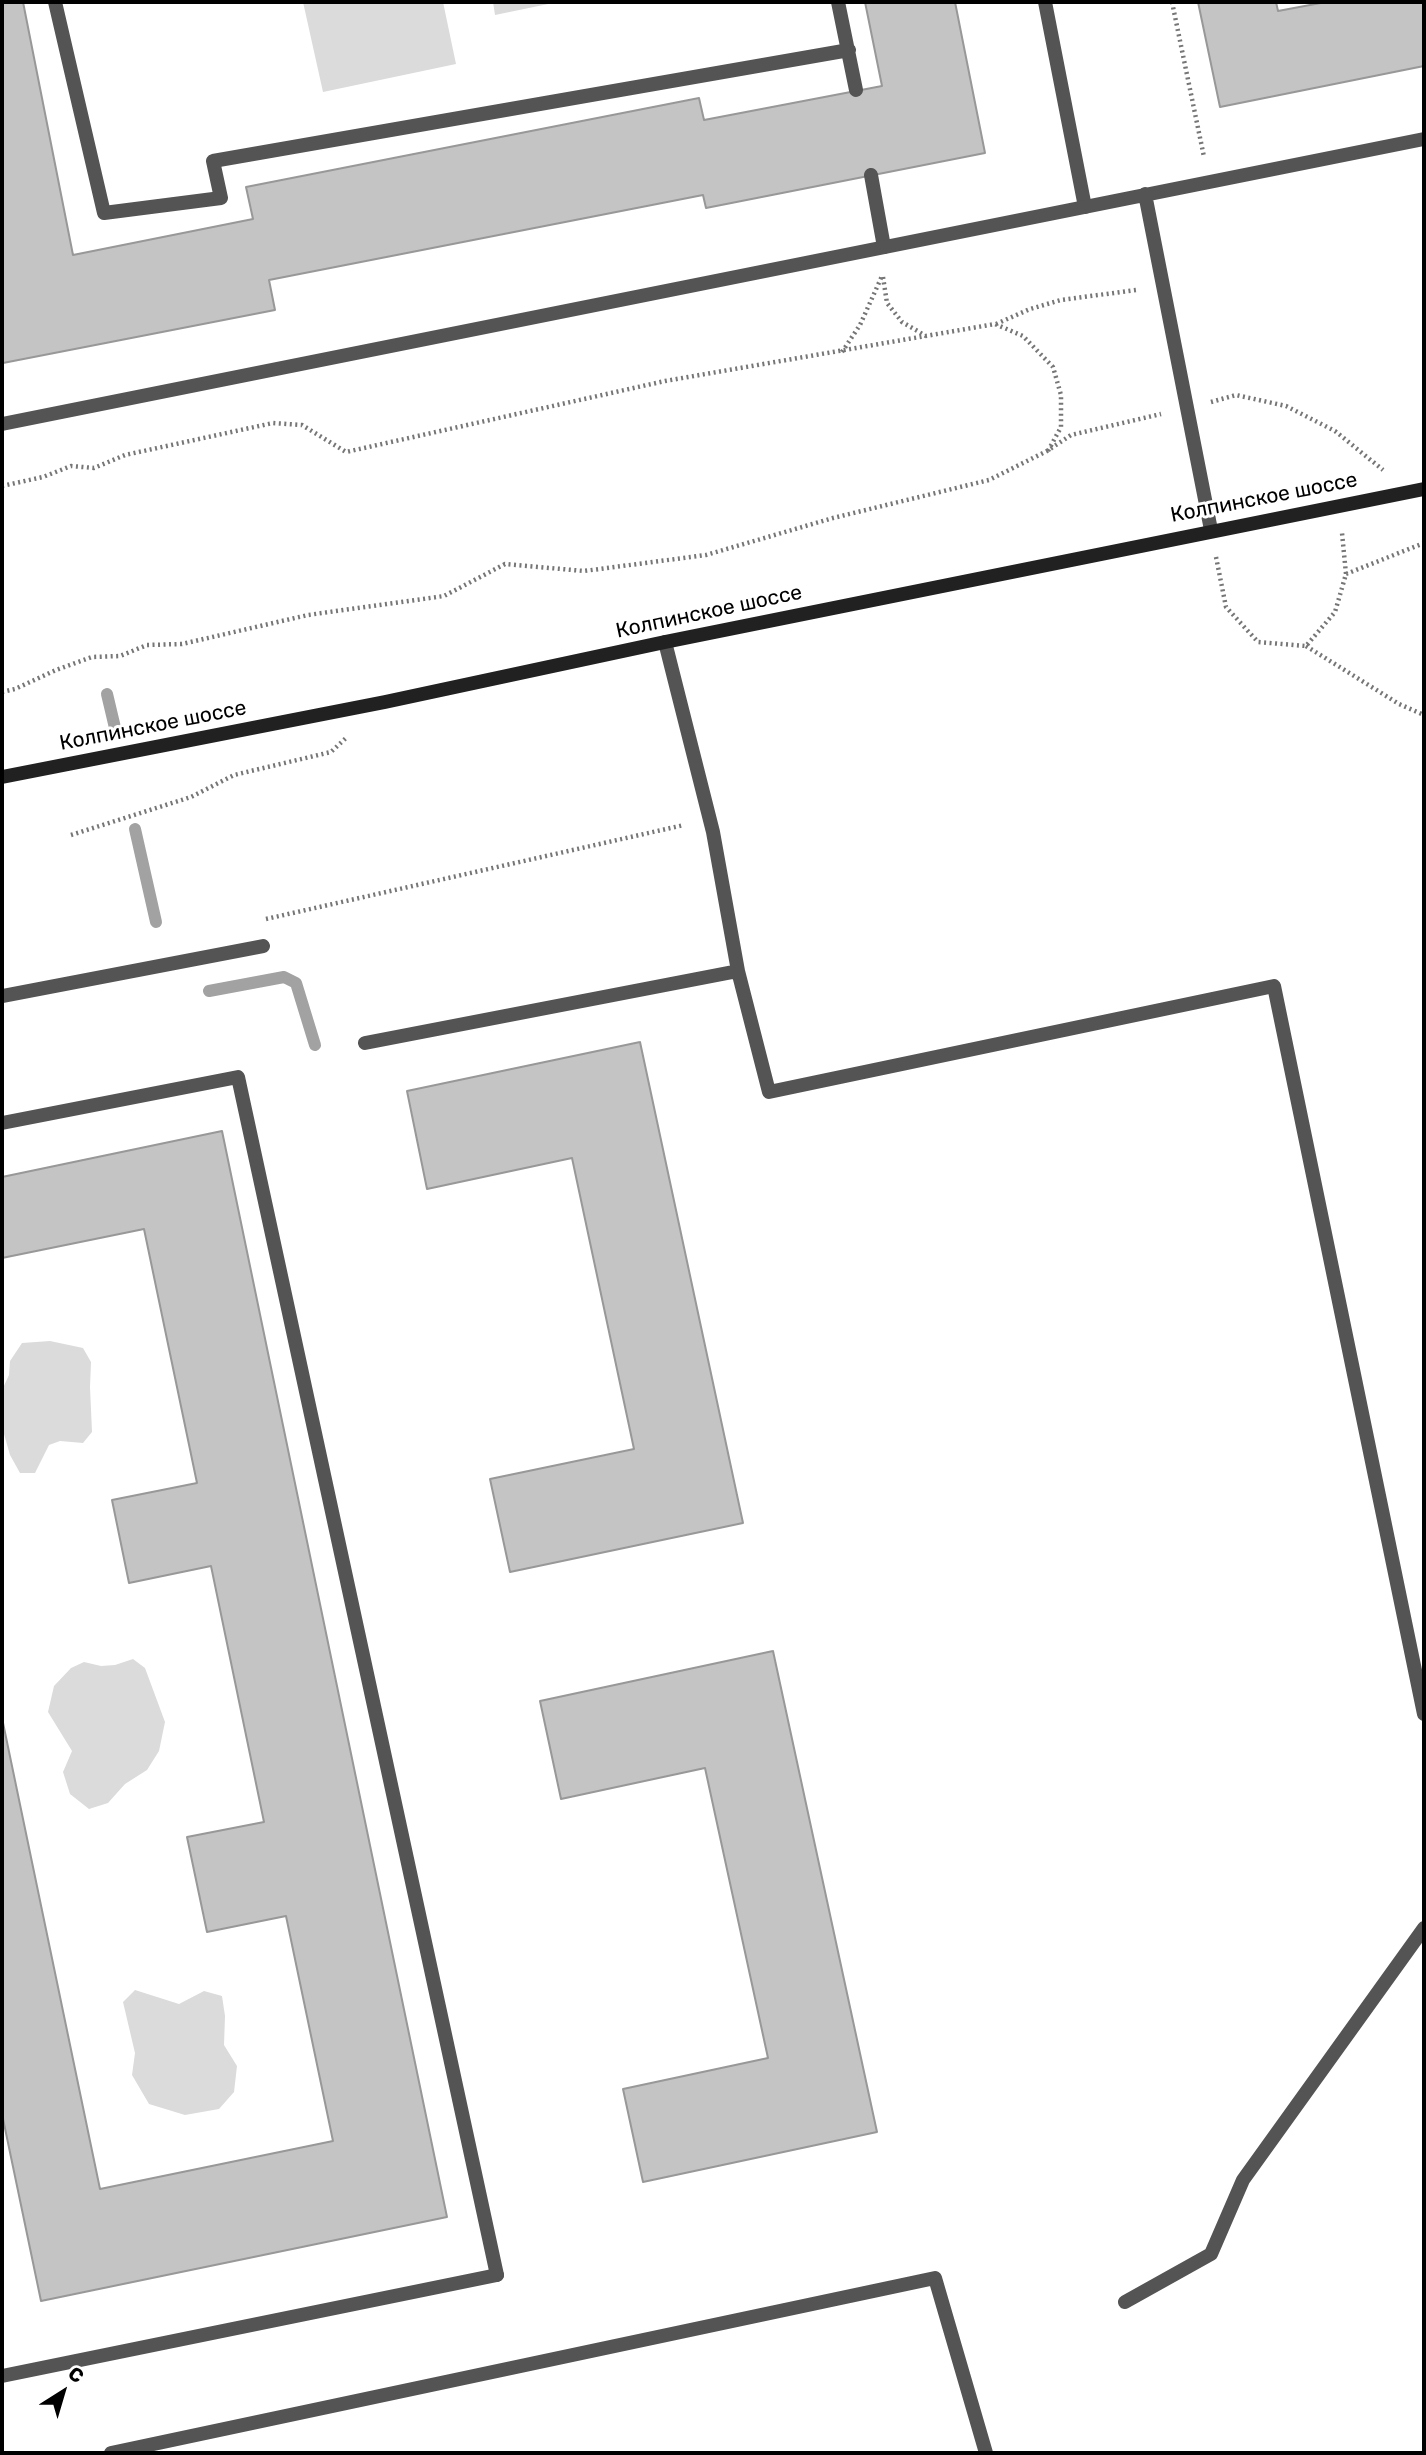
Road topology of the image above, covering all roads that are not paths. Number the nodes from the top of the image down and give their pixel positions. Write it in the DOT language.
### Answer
graph roads {
  1 [pos="55,2"];
  2 [pos="838,2"];
  3 [pos="1045,2"];
  4 [pos="849,50"];
  5 [pos="856,90"];
  6 [pos="1424,139"];
  7 [pos="871,175"];
  8 [pos="1145,194"];
  9 [pos="1085,207"];
  10 [pos="884,247"];
  11 [pos="2,424"];
  12 [pos="1424,489"];
  13 [pos="1211,530"];
  14 [pos="665,642"];
  15 [pos="2,777"];
  16 [pos="263,946"];
  17 [pos="738,971"];
  18 [pos="2,996"];
  19 [pos="365,1043"];
  20 [pos="2,1123"];
  21 [pos="1424,1714"];
  22 [pos="1424,1928"];
  23 [pos="1125,2302"];
  24 [pos="2,2376"];
  25 [pos="111,2453"];
  26 [pos="986,2453"];
  1 -- 4 [label="street"];
  2 -- 4 [label="street"];
  3 -- 9 [label="street"];
  4 -- 5 [label="street"];
  6 -- 8 [label="street"];
  7 -- 10 [label="street"];
  8 -- 9 [label="street"];
  8 -- 13 [label="street"];
  9 -- 10 [label="street"];
  10 -- 11 [label="street"];
  12 -- 13 [label="main road, Колпинское шоссе"];
  13 -- 14 [label="main road, Колпинское шоссе"];
  14 -- 15 [label="main road, Колпинское шоссе"];
  14 -- 17 [label="street"];
  16 -- 18 [label="street"];
  17 -- 19 [label="street"];
  17 -- 21 [label="street"];
  20 -- 24 [label="street"];
  22 -- 23 [label="street"];
  25 -- 26 [label="street"];
}
